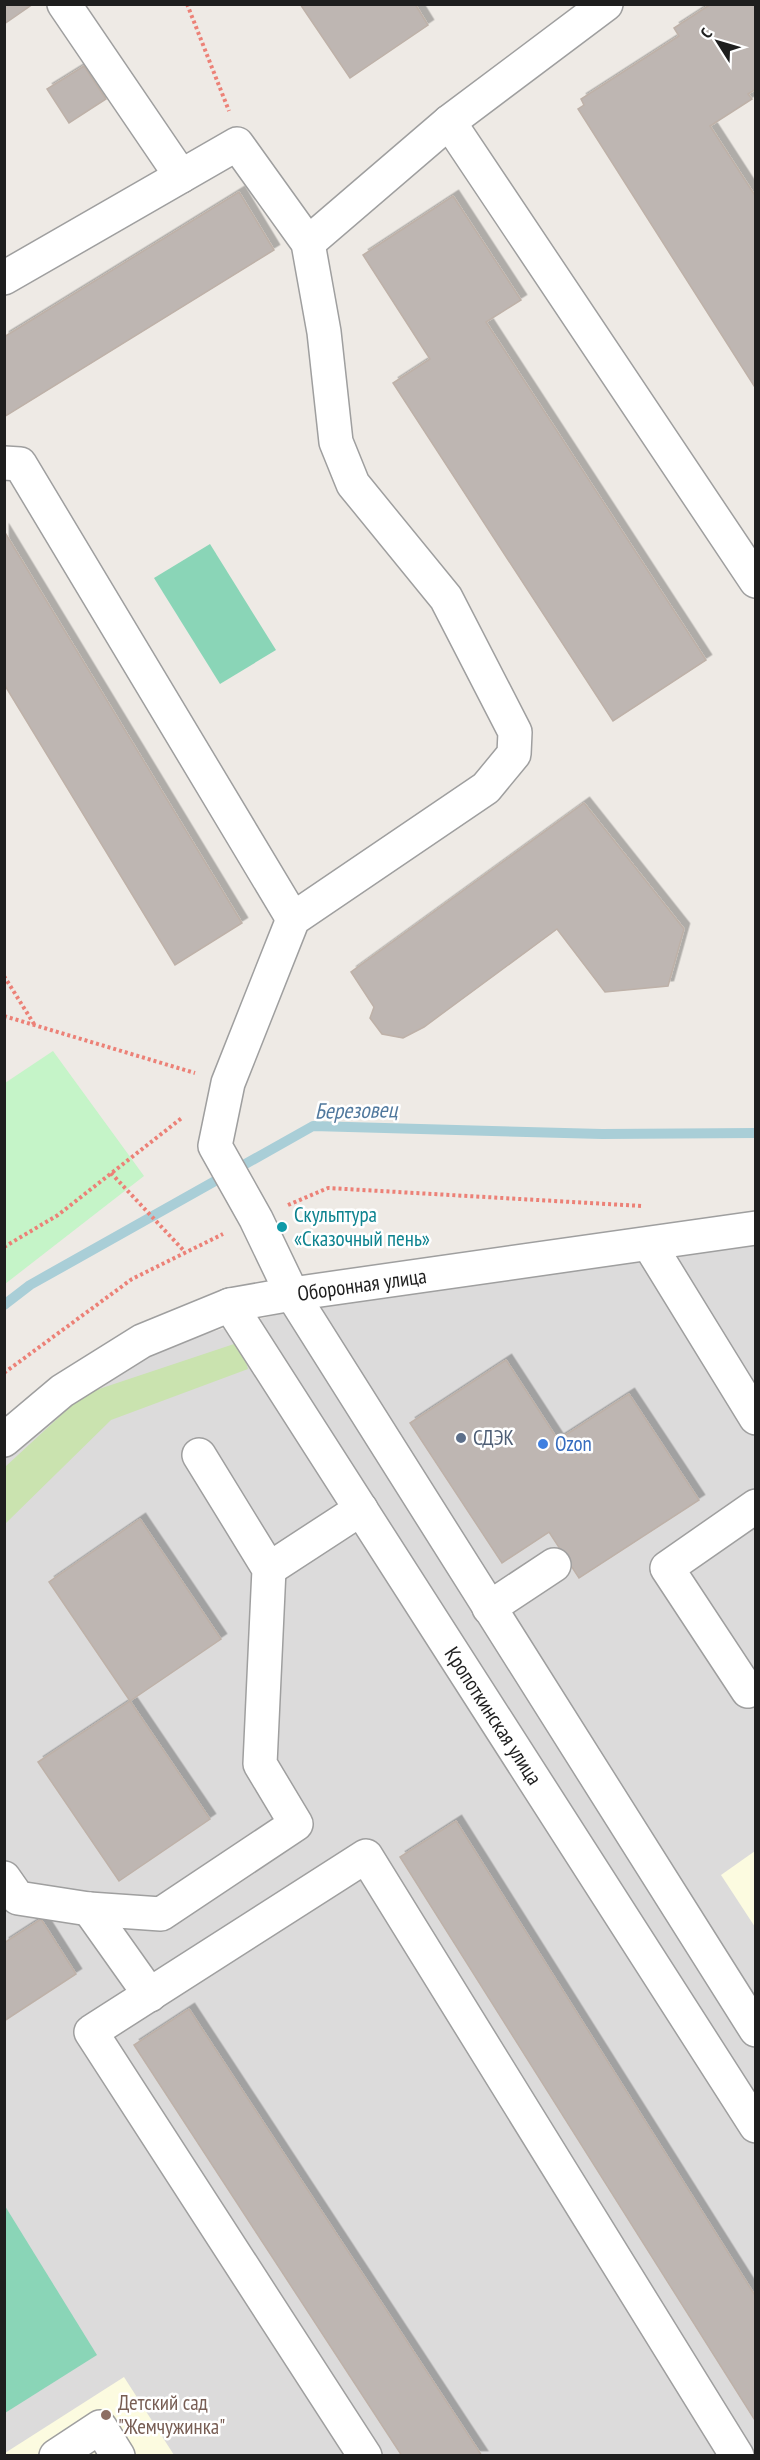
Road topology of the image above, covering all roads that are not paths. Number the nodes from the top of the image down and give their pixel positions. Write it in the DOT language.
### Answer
graph roads {
  1 [pos="64,4"];
  2 [pos="606,4"];
  3 [pos="449,122"];
  4 [pos="181,176"];
  5 [pos="308,243"];
  6 [pos="4,278"];
  7 [pos="4,463"];
  8 [pos="756,581"];
  9 [pos="292,919"];
  10 [pos="756,1228"];
  11 [pos="649,1244"];
  12 [pos="292,1294"];
  13 [pos="230,1305"];
  14 [pos="756,1418"];
  15 [pos="4,1440"];
  16 [pos="199,1455"];
  17 [pos="756,1506"];
  18 [pos="361,1509"];
  19 [pos="554,1565"];
  20 [pos="269,1569"];
  21 [pos="489,1608"];
  22 [pos="748,1691"];
  23 [pos="9,1894"];
  24 [pos="89,1909"];
  25 [pos="150,1995"];
  26 [pos="756,2030"];
  27 [pos="756,2126"];
  28 [pos="56,2456"];
  29 [pos="118,2456"];
  30 [pos="366,2456"];
  31 [pos="737,2456"];
  1 -- 4 [label="street"];
  2 -- 3 [label="street"];
  3 -- 5 [label="street"];
  3 -- 8 [label="street"];
  4 -- 5 [label="street"];
  4 -- 6 [label="street"];
  5 -- 9 [label="street"];
  7 -- 9 [label="street"];
  9 -- 12 [label="street"];
  10 -- 11 [label="street, Оборонная улица"];
  11 -- 12 [label="street, Оборонная улица"];
  11 -- 14 [label="street"];
  12 -- 13 [label="street, Оборонная улица"];
  12 -- 21 [label="street"];
  13 -- 15 [label="street, Оборонная улица"];
  13 -- 18 [label="street, Кропоткинская улица"];
  16 -- 20 [label="street"];
  17 -- 22 [label="street"];
  18 -- 20 [label="street"];
  18 -- 27 [label="street, Кропоткинская улица"];
  19 -- 21 [label="street"];
  20 -- 24 [label="street"];
  21 -- 26 [label="street"];
  23 -- 24 [label="street"];
  24 -- 25 [label="street"];
  25 -- 30 [label="street"];
  25 -- 31 [label="street"];
  28 -- 29 [label="street"];
}
